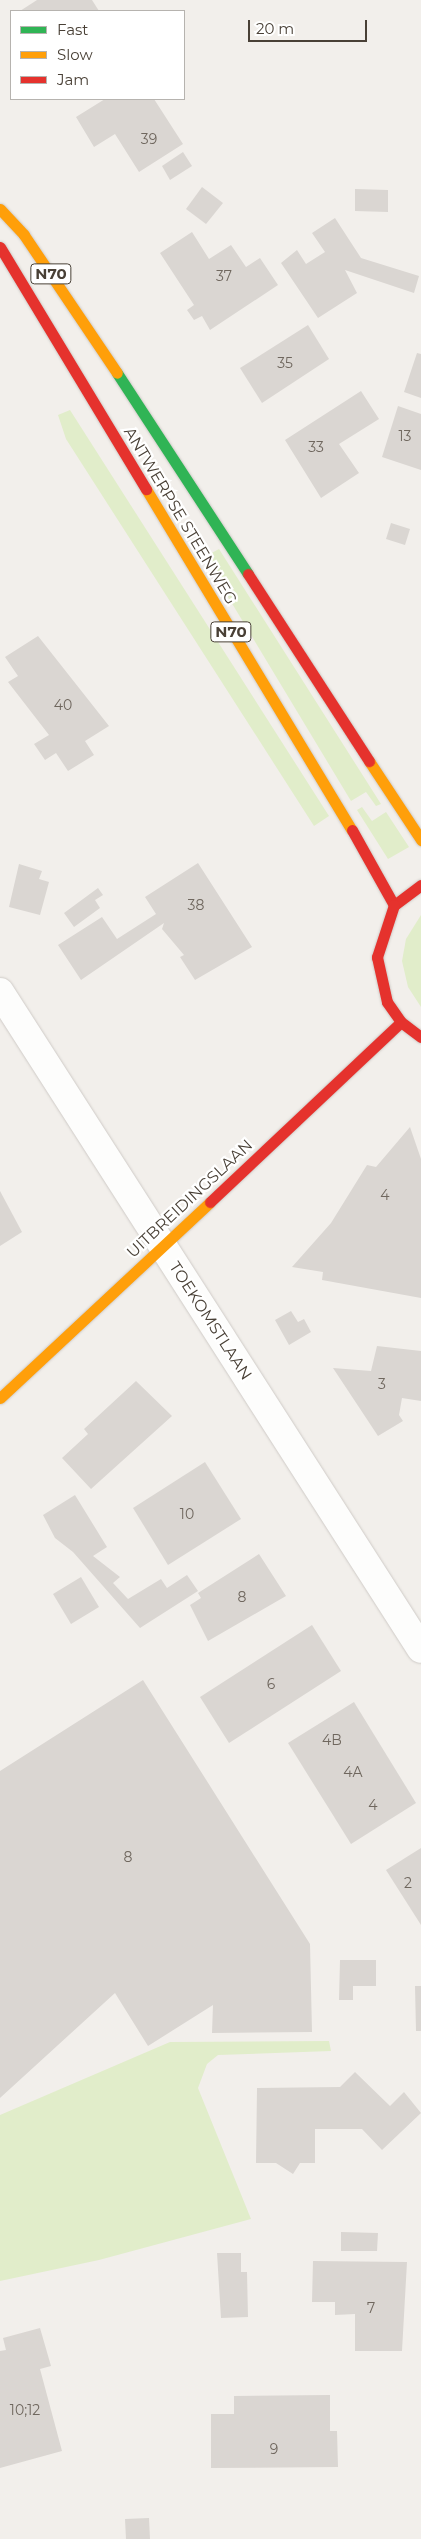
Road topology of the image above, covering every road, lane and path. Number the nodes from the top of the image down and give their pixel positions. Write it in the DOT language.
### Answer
graph roads {
  1 [pos="0,209"];
  2 [pos="0,247"];
  3 [pos="421,840"];
  4 [pos="421,885"];
  5 [pos="394,905"];
  6 [pos="0,992"];
  7 [pos="401,1022"];
  8 [pos="421,1037"];
  9 [pos="162,1247"];
  10 [pos="0,1398"];
  11 [pos="421,1649"];
  1 -- 3 [label="main road, ANTWERPSE STEENWEG / N70"];
  2 -- 5 [label="main road, ANTWERPSE STEENWEG / N70"];
  4 -- 5 [label="main road"];
  5 -- 7 [label="main road"];
  6 -- 9 [label="street, TOEKOMSTLAAN"];
  7 -- 8 [label="main road"];
  7 -- 9 [label="main road, UITBREIDINGSLAAN"];
  9 -- 10 [label="main road, UITBREIDINGSLAAN"];
  9 -- 11 [label="street, TOEKOMSTLAAN"];
}
